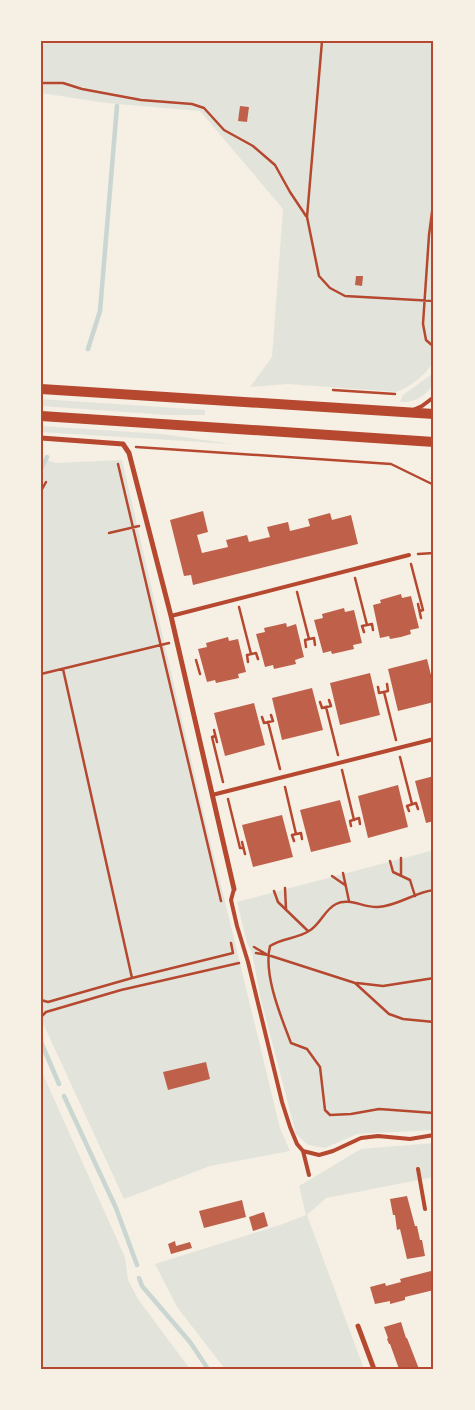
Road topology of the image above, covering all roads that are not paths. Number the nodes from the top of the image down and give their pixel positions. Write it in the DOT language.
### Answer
graph roads {
  1 [pos="41,389"];
  2 [pos="434,397"];
  3 [pos="406,412"];
  4 [pos="434,414"];
  5 [pos="41,416"];
  6 [pos="41,438"];
  7 [pos="434,442"];
  8 [pos="409,555"];
  9 [pos="171,616"];
  10 [pos="434,739"];
  11 [pos="212,795"];
  12 [pos="234,889"];
  13 [pos="434,1135"];
  14 [pos="303,1151"];
  15 [pos="418,1169"];
  16 [pos="309,1175"];
  17 [pos="425,1209"];
  18 [pos="358,1326"];
  19 [pos="374,1369"];
  1 -- 3 [label="main road"];
  2 -- 3 [label="lane"];
  3 -- 4 [label="main road"];
  5 -- 7 [label="main road"];
  6 -- 9 [label="street"];
  8 -- 9 [label="lane"];
  9 -- 11 [label="street"];
  10 -- 11 [label="lane"];
  11 -- 12 [label="street"];
  12 -- 14 [label="lane"];
  13 -- 14 [label="lane"];
  14 -- 16 [label="lane"];
  15 -- 17 [label="lane"];
  18 -- 19 [label="street"];
}
